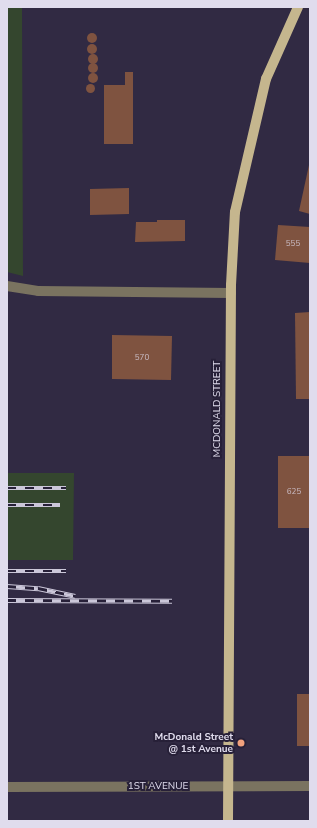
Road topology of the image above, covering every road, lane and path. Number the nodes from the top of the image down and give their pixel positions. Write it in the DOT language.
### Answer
graph roads {
  1 [pos="298,7"];
  2 [pos="7,286"];
  3 [pos="231,293"];
  4 [pos="229,786"];
  5 [pos="310,786"];
  6 [pos="7,787"];
  7 [pos="228,821"];
  1 -- 3 [label="main road, MCDONALD STREET"];
  2 -- 3 [label="street"];
  3 -- 4 [label="main road, MCDONALD STREET"];
  4 -- 5 [label="street, 1ST AVENUE"];
  4 -- 6 [label="street, 1ST AVENUE"];
  4 -- 7 [label="main road, MCDONALD STREET"];
}
